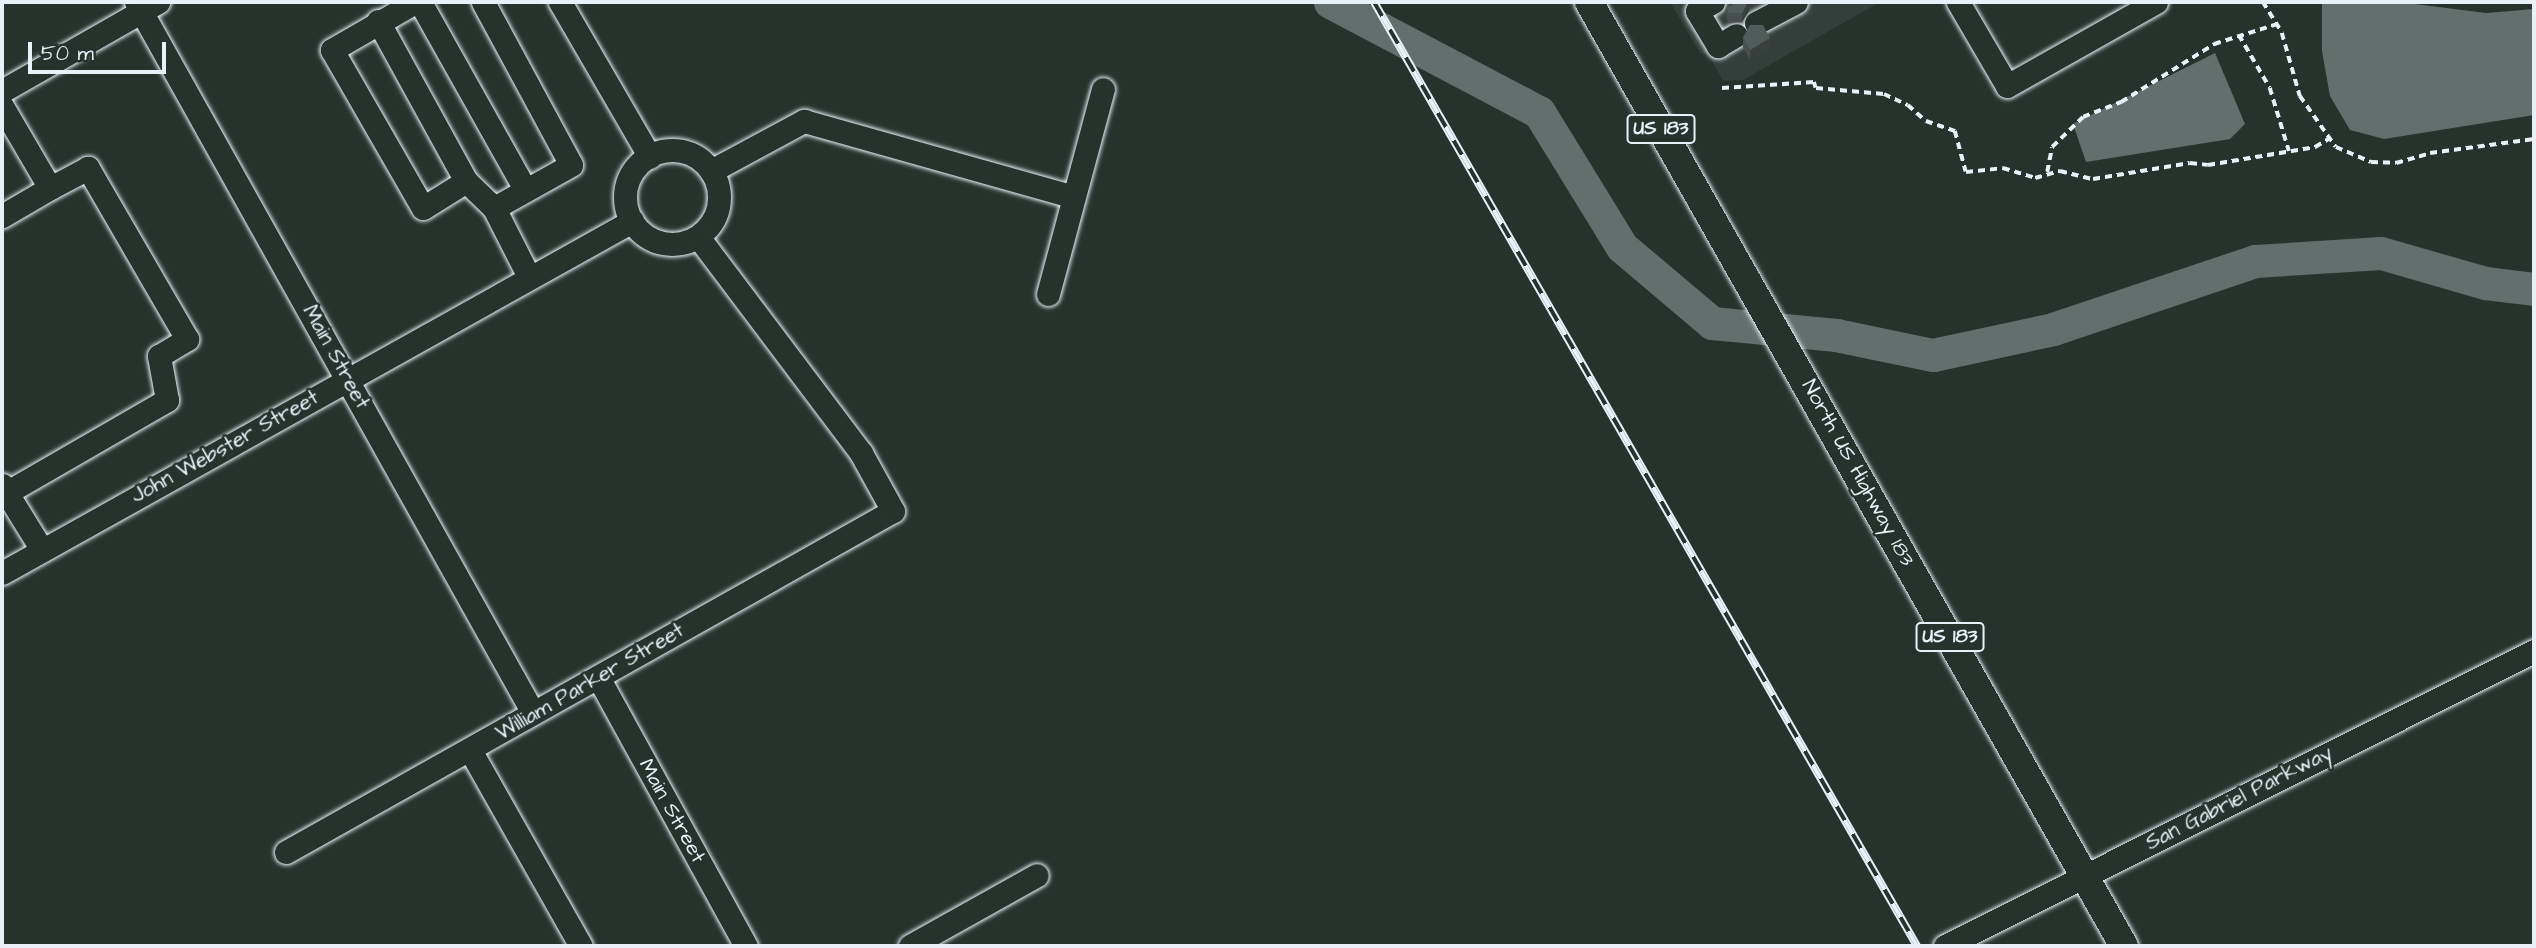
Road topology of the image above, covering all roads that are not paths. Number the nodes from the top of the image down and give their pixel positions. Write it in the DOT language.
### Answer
graph roads {
  1 [pos="415,2"];
  2 [pos="420,2"];
  3 [pos="483,2"];
  4 [pos="560,2"];
  5 [pos="1589,2"];
  6 [pos="1796,2"];
  7 [pos="1958,2"];
  8 [pos="2150,3"];
  9 [pos="145,5"];
  10 [pos="1705,6"];
  11 [pos="381,13"];
  12 [pos="1756,23"];
  13 [pos="1736,35"];
  14 [pos="1103,89"];
  15 [pos="2,90"];
  16 [pos="2,106"];
  17 [pos="650,157"];
  18 [pos="711,171"];
  19 [pos="466,181"];
  20 [pos="50,188"];
  21 [pos="525,189"];
  22 [pos="1074,197"];
  23 [pos="494,208"];
  24 [pos="2,216"];
  25 [pos="632,221"];
  26 [pos="698,237"];
  27 [pos="530,277"];
  28 [pos="1048,295"];
  29 [pos="349,377"];
  30 [pos="4,489"];
  31 [pos="42,550"];
  32 [pos="2,573"];
  33 [pos="2534,651"];
  34 [pos="598,677"];
  35 [pos="533,713"];
  36 [pos="470,750"];
  37 [pos="286,852"];
  38 [pos="1037,876"];
  39 [pos="2083,876"];
  40 [pos="581,946"];
  41 [pos="746,946"];
  42 [pos="910,946"];
  43 [pos="1945,946"];
  44 [pos="2124,946"];
  1 -- 11 [label="street"];
  2 -- 21 [label="street"];
  3 -- 21 [label="street"];
  4 -- 17 [label="street"];
  5 -- 39 [label="main road, North US Highway 183 / US 183"];
  6 -- 12 [label="street"];
  7 -- 8 [label="street"];
  9 -- 15 [label="street"];
  9 -- 29 [label="street, Main Street"];
  10 -- 13 [label="street"];
  11 -- 19 [label="street"];
  11 -- 19 [label="street"];
  14 -- 22 [label="street"];
  16 -- 20 [label="street"];
  17 -- 18 [label="street"];
  17 -- 25 [label="street"];
  18 -- 22 [label="street"];
  18 -- 26 [label="street"];
  19 -- 23 [label="street"];
  20 -- 24 [label="street"];
  20 -- 30 [label="street"];
  21 -- 23 [label="street"];
  22 -- 28 [label="street"];
  23 -- 27 [label="street"];
  25 -- 26 [label="street"];
  25 -- 27 [label="street, John Webster Street"];
  26 -- 34 [label="street, William Parker Street"];
  27 -- 29 [label="street, John Webster Street"];
  29 -- 31 [label="street, John Webster Street"];
  29 -- 35 [label="street, Main Street"];
  30 -- 31 [label="street"];
  31 -- 32 [label="street, John Webster Street"];
  33 -- 39 [label="street, San Gabriel Parkway"];
  34 -- 35 [label="street, William Parker Street"];
  34 -- 41 [label="street, Main Street"];
  35 -- 36 [label="street, William Parker Street"];
  36 -- 37 [label="street, William Parker Street"];
  36 -- 40 [label="street"];
  38 -- 42 [label="street"];
  39 -- 43 [label="street, San Gabriel Parkway"];
  39 -- 44 [label="main road, North US Highway 183 / US 183"];
}
